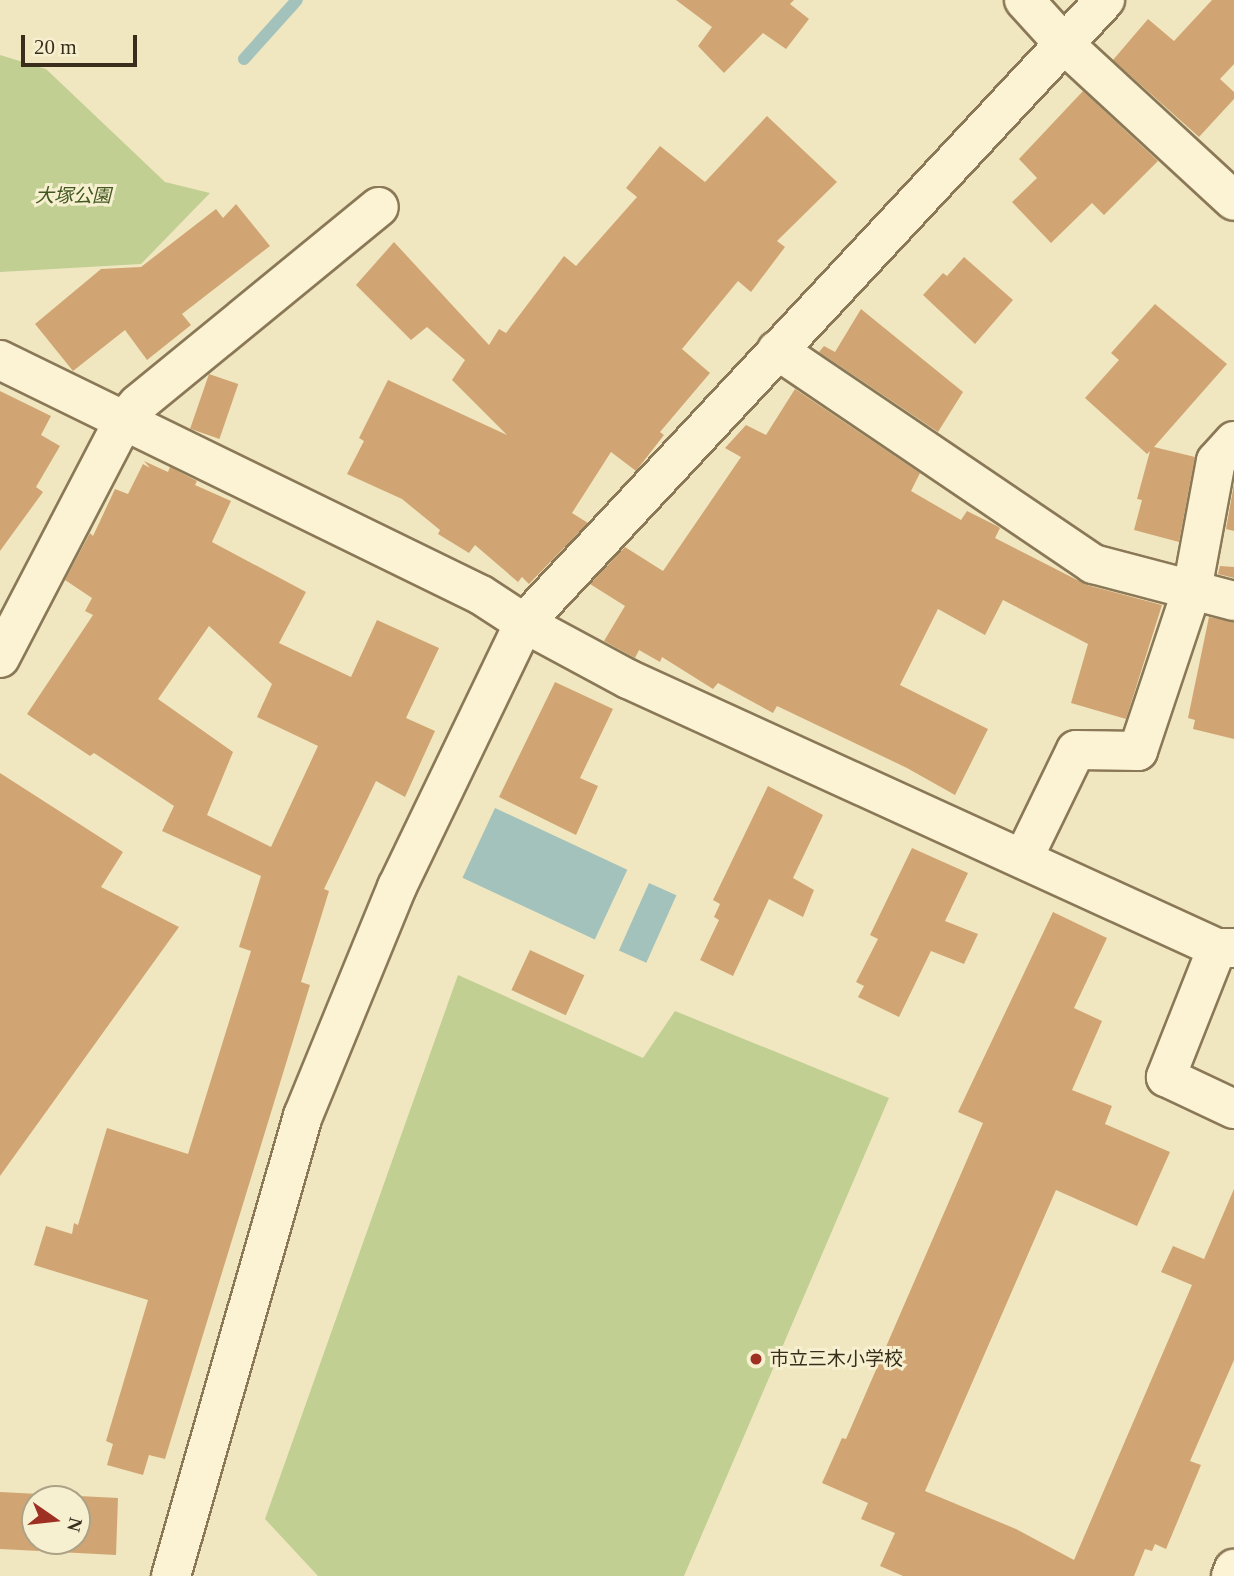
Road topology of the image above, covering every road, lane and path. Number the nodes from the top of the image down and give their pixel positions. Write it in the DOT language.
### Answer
graph roads {
  1 [pos="1024,0"];
  2 [pos="1105,0"];
  3 [pos="1064,44"];
  4 [pos="1234,201"];
  5 [pos="379,207"];
  6 [pos="777,350"];
  7 [pos="0,360"];
  8 [pos="124,421"];
  9 [pos="1234,440"];
  10 [pos="1192,590"];
  11 [pos="1234,601"];
  12 [pos="524,622"];
  13 [pos="0,658"];
  14 [pos="1023,859"];
  15 [pos="1225,948"];
  16 [pos="1234,1109"];
  17 [pos="1234,1569"];
  18 [pos="171,1576"];
  19 [pos="1231,1576"];
  1 -- 3 [label="street"];
  2 -- 3 [label="street"];
  3 -- 4 [label="street"];
  3 -- 6 [label="street"];
  5 -- 8 [label="street"];
  6 -- 10 [label="street"];
  6 -- 12 [label="street"];
  7 -- 8 [label="street"];
  8 -- 12 [label="street"];
  8 -- 13 [label="street"];
  9 -- 10 [label="street"];
  10 -- 11 [label="street"];
  10 -- 14 [label="street"];
  12 -- 14 [label="street"];
  12 -- 18 [label="street"];
  14 -- 15 [label="street"];
  15 -- 16 [label="street"];
  17 -- 19 [label="street"];
}
